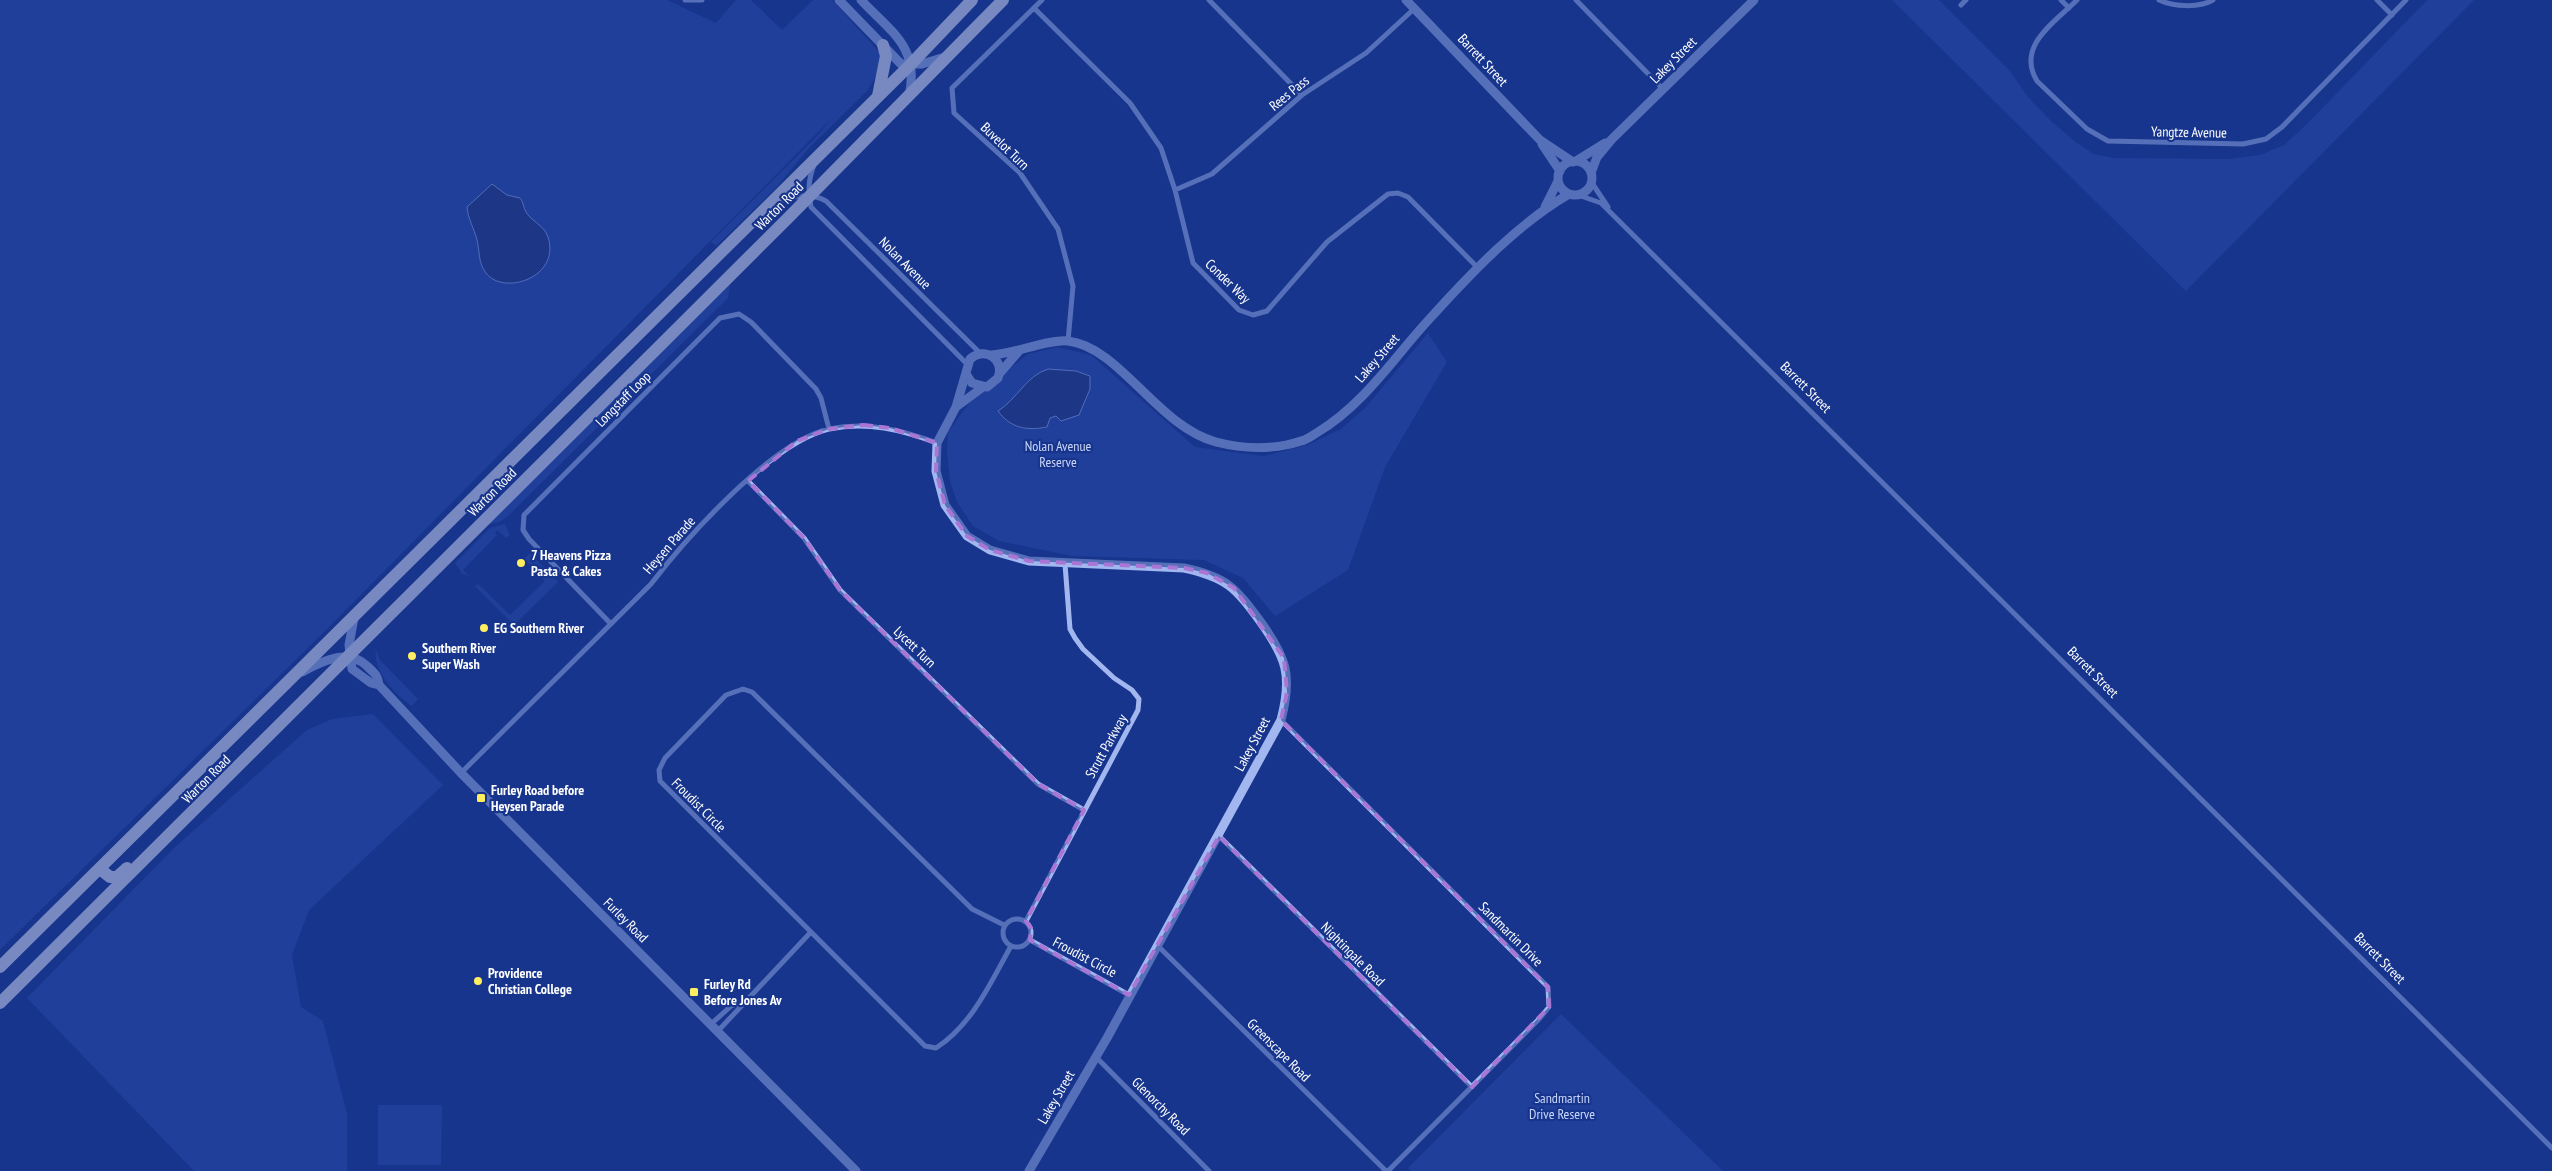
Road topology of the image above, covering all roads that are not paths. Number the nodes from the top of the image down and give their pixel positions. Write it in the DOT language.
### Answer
graph roads {
  1 [pos="685,0"];
  2 [pos="702,0"];
  3 [pos="839,0"];
  4 [pos="861,0"];
  5 [pos="972,0"];
  6 [pos="1003,0"];
  7 [pos="1042,0"];
  8 [pos="1210,0"];
  9 [pos="1406,0"];
  10 [pos="1576,0"];
  11 [pos="1966,0"];
  12 [pos="2061,0"];
  13 [pos="2077,0"];
  14 [pos="2160,0"];
  15 [pos="2213,0"];
  16 [pos="2377,0"];
  17 [pos="2406,0"];
  18 [pos="1750,1"];
  19 [pos="1961,5"];
  20 [pos="1034,8"];
  21 [pos="1415,8"];
  22 [pos="2069,8"];
  23 [pos="2392,15"];
  24 [pos="883,45"];
  25 [pos="948,56"];
  26 [pos="911,64"];
  27 [pos="1664,89"];
  28 [pos="1302,95"];
  29 [pos="878,96"];
  30 [pos="908,96"];
  31 [pos="1612,139"];
  32 [pos="1540,140"];
  33 [pos="819,155"];
  34 [pos="1575,161"];
  35 [pos="1591,173"];
  36 [pos="1559,176"];
  37 [pos="1592,183"];
  38 [pos="1175,190"];
  39 [pos="1573,194"];
  40 [pos="809,196"];
  41 [pos="1545,208"];
  42 [pos="761,213"];
  43 [pos="1614,216"];
  44 [pos="1478,268"];
  45 [pos="1068,341"];
  46 [pos="1019,352"];
  47 [pos="980,354"];
  48 [pos="991,355"];
  49 [pos="967,369"];
  50 [pos="999,374"];
  51 [pos="983,387"];
  52 [pos="956,408"];
  53 [pos="829,429"];
  54 [pos="937,443"];
  55 [pos="748,481"];
  56 [pos="1065,564"];
  57 [pos="354,618"];
  58 [pos="611,624"];
  59 [pos="349,656"];
  60 [pos="296,675"];
  61 [pos="1281,720"];
  62 [pos="461,773"];
  63 [pos="1084,810"];
  64 [pos="191,815"];
  65 [pos="1219,836"];
  66 [pos="100,869"];
  67 [pos="1026,922"];
  68 [pos="1004,926"];
  69 [pos="810,933"];
  70 [pos="1030,940"];
  71 [pos="1157,945"];
  72 [pos="1011,946"];
  73 [pos="0,968"];
  74 [pos="1129,995"];
  75 [pos="2,997"];
  76 [pos="746,1000"];
  77 [pos="710,1025"];
  78 [pos="717,1032"];
  79 [pos="1096,1057"];
  80 [pos="1472,1087"];
  81 [pos="2552,1148"];
  82 [pos="856,1171"];
  83 [pos="1030,1171"];
  84 [pos="1209,1171"];
  85 [pos="1387,1171"];
  1 -- 2 [label="street"];
  3 -- 24 [label="street"];
  4 -- 26 [label="street"];
  5 -- 26 [label="main road, Warton Road"];
  6 -- 25 [label="main road, Warton Road"];
  7 -- 20 [label="street, Buvelot Turn"];
  8 -- 28 [label="street"];
  9 -- 21 [label="street, Barrett Street"];
  10 -- 27 [label="street"];
  11 -- 19 [label="street"];
  12 -- 22 [label="street"];
  13 -- 22 [label="street, Yangtze Avenue"];
  14 -- 15 [label="street"];
  16 -- 23 [label="street"];
  17 -- 23 [label="street, Yangtze Avenue"];
  18 -- 27 [label="street, Lakey Street"];
  20 -- 38 [label="street, Conder Way"];
  20 -- 45 [label="street, Buvelot Turn"];
  21 -- 28 [label="street, Rees Pass"];
  21 -- 32 [label="street, Barrett Street"];
  22 -- 23 [label="street, Yangtze Avenue"];
  24 -- 26 [label="street"];
  24 -- 29 [label="main road"];
  25 -- 26 [label="street"];
  25 -- 30 [label="main road, Warton Road"];
  26 -- 29 [label="main road, Warton Road"];
  26 -- 30 [label="street"];
  27 -- 31 [label="street, Lakey Street"];
  28 -- 38 [label="street, Rees Pass"];
  29 -- 33 [label="main road, Warton Road"];
  30 -- 40 [label="main road, Warton Road"];
  31 -- 34 [label="street, Lakey Street"];
  31 -- 35 [label="street, Lakey Street"];
  32 -- 34 [label="street, Barrett Street"];
  32 -- 36 [label="street, Barrett Street"];
  33 -- 40 [label="street"];
  33 -- 42 [label="main road, Warton Road"];
  34 -- 35 [label="street"];
  34 -- 36 [label="street, Lakey Street"];
  35 -- 37 [label="street"];
  36 -- 39 [label="street"];
  36 -- 41 [label="street, Lakey Street"];
  37 -- 39 [label="street, Lakey Street"];
  37 -- 43 [label="street, Barrett Street"];
  38 -- 44 [label="street, Conder Way"];
  39 -- 41 [label="street, Lakey Street"];
  39 -- 43 [label="street, Barrett Street"];
  40 -- 42 [label="street"];
  40 -- 47 [label="street, Nolan Avenue"];
  40 -- 49 [label="street, Nolan Avenue"];
  40 -- 59 [label="main road, Warton Road"];
  41 -- 44 [label="street, Lakey Street"];
  42 -- 57 [label="main road, Warton Road"];
  43 -- 81 [label="street, Barrett Street"];
  44 -- 45 [label="street, Lakey Street"];
  45 -- 46 [label="street"];
  46 -- 48 [label="street"];
  46 -- 50 [label="street, Lakey Street"];
  47 -- 48 [label="street"];
  47 -- 49 [label="street"];
  48 -- 50 [label="street"];
  49 -- 51 [label="street"];
  49 -- 52 [label="street, Lakey Street"];
  50 -- 51 [label="street, Lakey Street"];
  51 -- 52 [label="street, Lakey Street"];
  52 -- 54 [label="street, Lakey Street"];
  53 -- 54 [label="street, Heysen Parade"];
  53 -- 55 [label="street, Heysen Parade"];
  53 -- 58 [label="street, Longstaff Loop"];
  54 -- 56 [label="street, Lakey Street"];
  55 -- 58 [label="street, Heysen Parade"];
  55 -- 63 [label="street, Lycett Turn"];
  56 -- 61 [label="street, Lakey Street"];
  56 -- 63 [label="street, Strutt Parkway"];
  57 -- 59 [label="street"];
  57 -- 60 [label="main road, Warton Road"];
  58 -- 62 [label="street, Heysen Parade"];
  59 -- 60 [label="street"];
  59 -- 62 [label="street, Furley Road"];
  59 -- 64 [label="main road, Warton Road"];
  60 -- 66 [label="main road, Warton Road"];
  61 -- 65 [label="street, Lakey Street"];
  61 -- 80 [label="street, Sandmartin Drive"];
  62 -- 77 [label="street, Furley Road"];
  63 -- 67 [label="street, Strutt Parkway"];
  64 -- 66 [label="main road"];
  64 -- 75 [label="main road, Warton Road"];
  65 -- 71 [label="street, Lakey Street"];
  65 -- 80 [label="street, Nightingale Road"];
  66 -- 73 [label="main road, Warton Road"];
  67 -- 68 [label="street"];
  67 -- 70 [label="street"];
  68 -- 69 [label="street, Froudist Circle"];
  68 -- 72 [label="street"];
  69 -- 72 [label="street, Froudist Circle"];
  69 -- 76 [label="street"];
  70 -- 72 [label="street"];
  70 -- 74 [label="street, Froudist Circle"];
  71 -- 74 [label="street, Lakey Street"];
  71 -- 85 [label="street, Greenscape Road"];
  74 -- 79 [label="street, Lakey Street"];
  76 -- 77 [label="street"];
  76 -- 78 [label="street"];
  77 -- 78 [label="street, Furley Road"];
  78 -- 82 [label="street, Furley Road"];
  79 -- 83 [label="street, Lakey Street"];
  79 -- 84 [label="street, Glenorchy Road"];
  80 -- 85 [label="street, Sandmartin Drive"];
}
